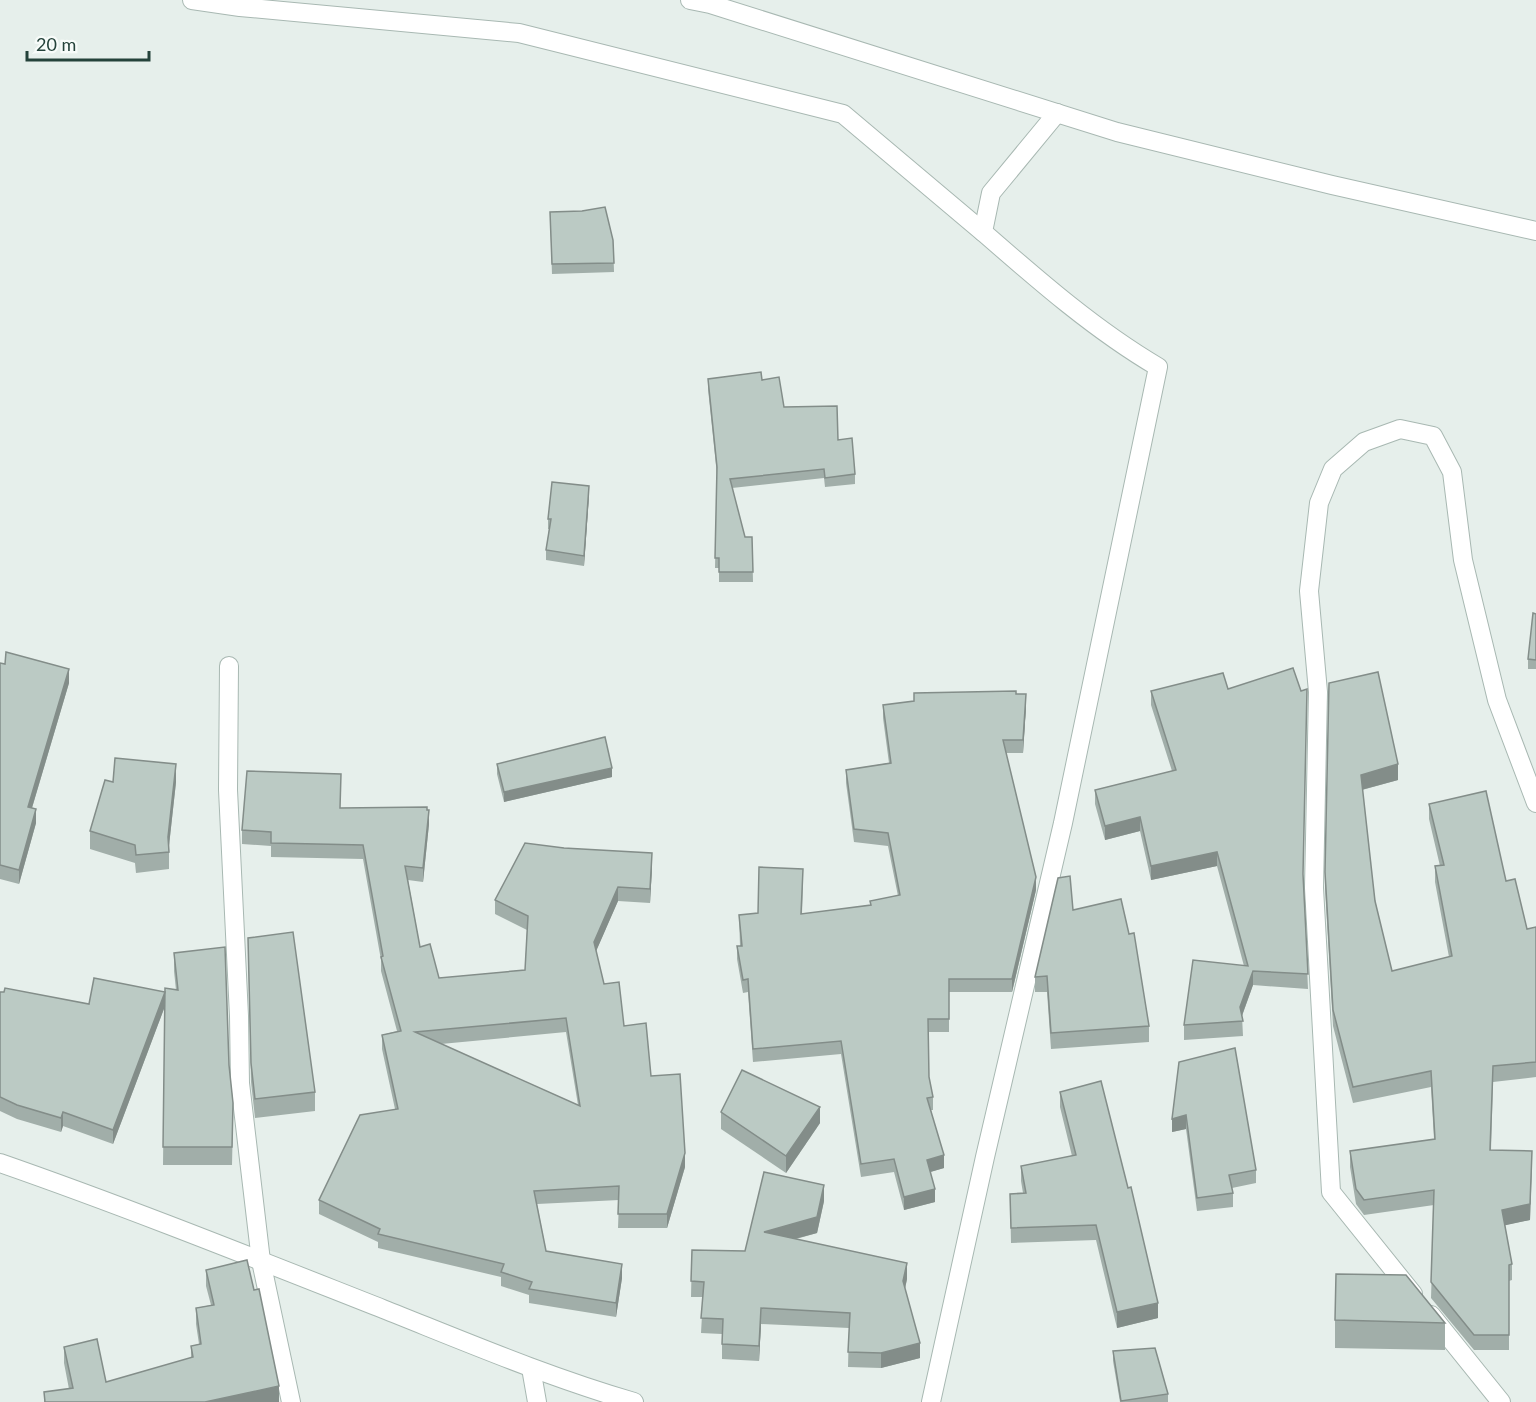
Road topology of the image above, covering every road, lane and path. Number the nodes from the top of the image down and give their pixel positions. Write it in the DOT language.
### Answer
graph roads {
  1 [pos="192,0"];
  2 [pos="690,0"];
  3 [pos="1057,112"];
  4 [pos="1536,231"];
  5 [pos="983,232"];
  6 [pos="229,666"];
  7 [pos="1536,803"];
  8 [pos="0,1163"];
  9 [pos="261,1261"];
  10 [pos="531,1368"];
  11 [pos="291,1402"];
  12 [pos="537,1402"];
  13 [pos="634,1402"];
  14 [pos="932,1402"];
  15 [pos="1501,1402"];
  1 -- 5 [label="street"];
  2 -- 3 [label="street"];
  3 -- 4 [label="street"];
  3 -- 5 [label="street"];
  5 -- 14 [label="street"];
  6 -- 9 [label="street"];
  7 -- 15 [label="street"];
  8 -- 9 [label="street"];
  9 -- 10 [label="street"];
  9 -- 11 [label="street"];
  10 -- 12 [label="street"];
  10 -- 13 [label="street"];
}
